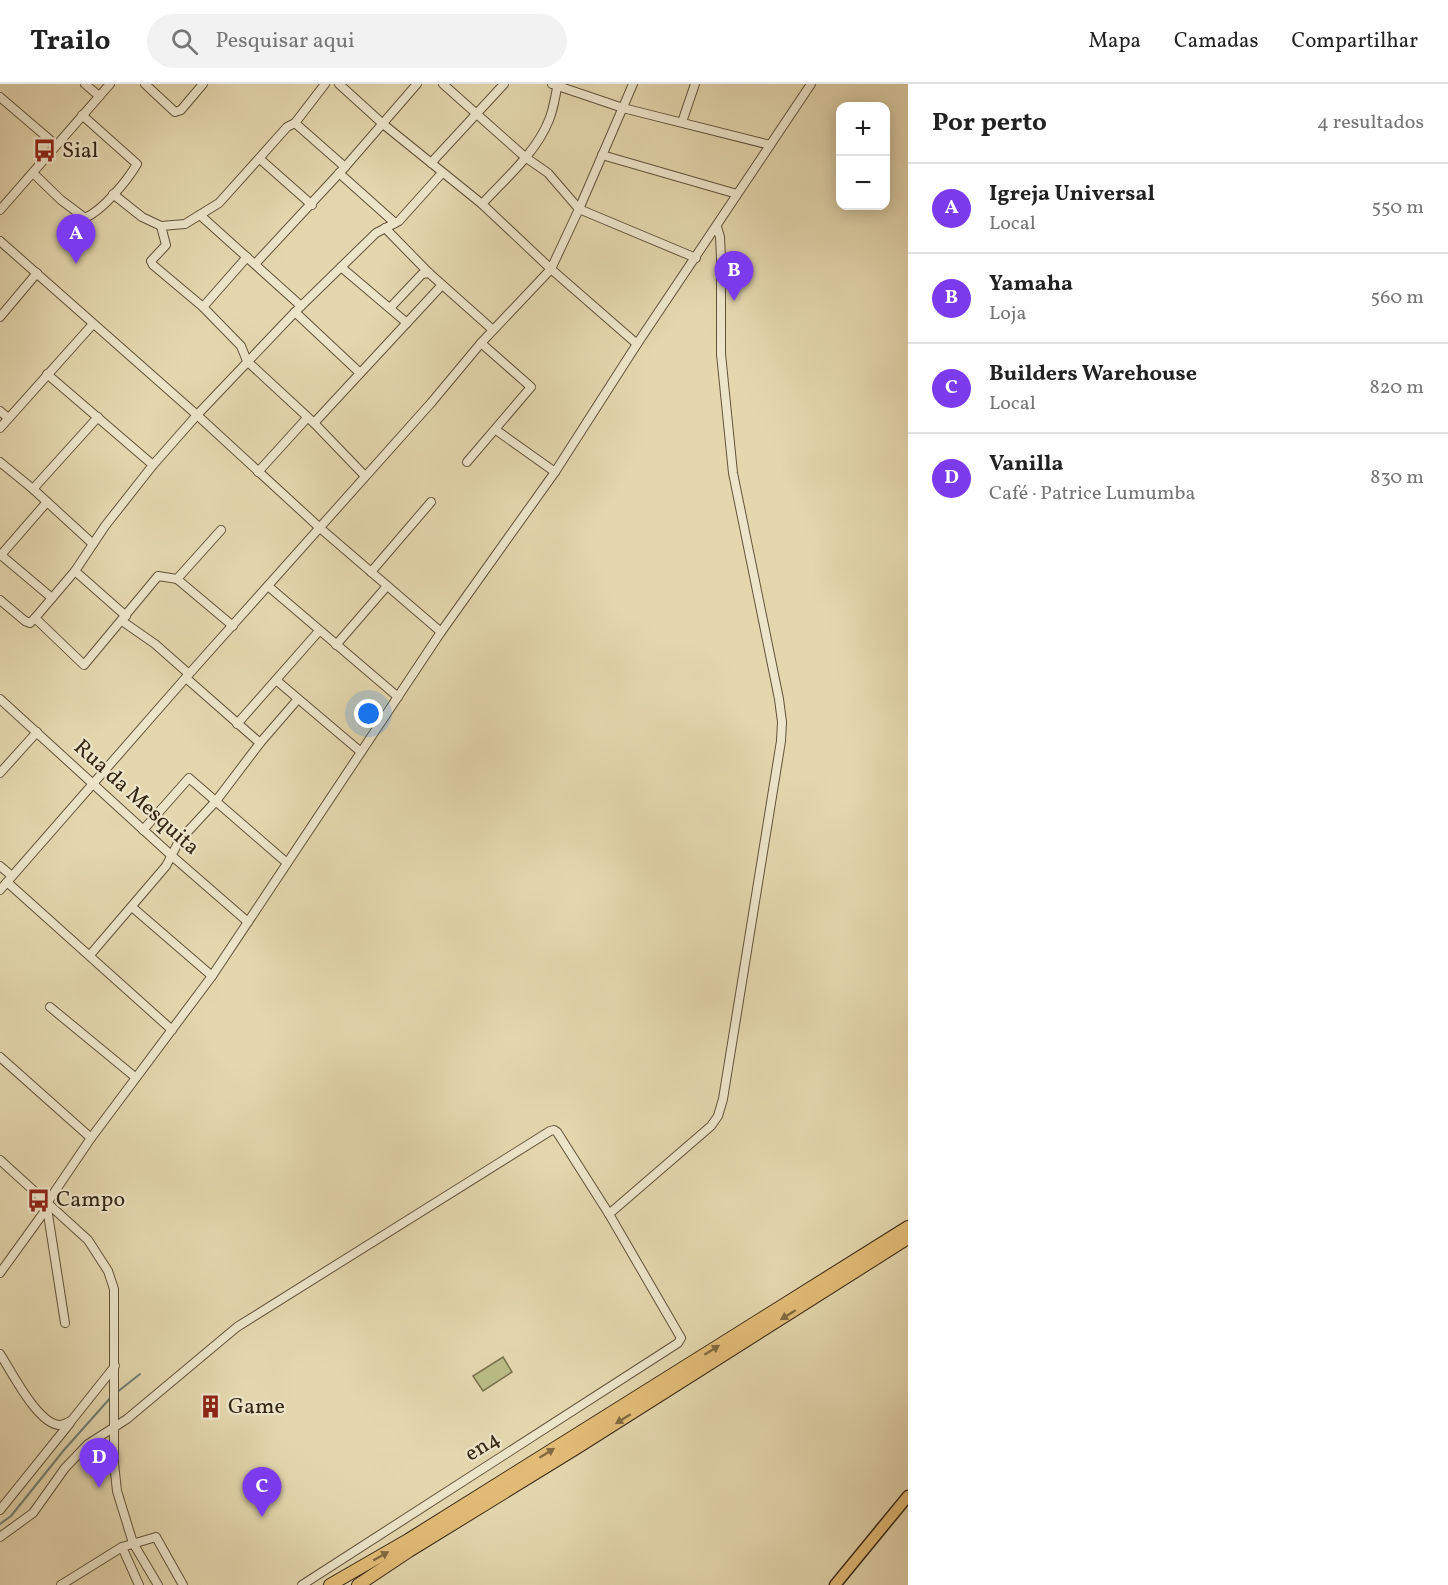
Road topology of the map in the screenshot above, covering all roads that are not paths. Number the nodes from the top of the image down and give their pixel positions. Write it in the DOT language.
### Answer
graph roads {
  1 [pos="85,84"];
  2 [pos="110,84"];
  3 [pos="145,84"];
  4 [pos="203,84"];
  5 [pos="325,84"];
  6 [pos="339,84"];
  7 [pos="417,84"];
  8 [pos="443,84"];
  9 [pos="504,84"];
  10 [pos="556,84"];
  11 [pos="633,84"];
  12 [pos="695,84"];
  13 [pos="811,84"];
  14 [pos="99,96"];
  15 [pos="0,97"];
  16 [pos="623,108"];
  17 [pos="477,113"];
  18 [pos="82,116"];
  19 [pos="681,122"];
  20 [pos="295,123"];
  21 [pos="383,124"];
  22 [pos="56,145"];
  23 [pos="770,145"];
  24 [pos="602,155"];
  25 [pos="525,157"];
  26 [pos="261,159"];
  27 [pos="431,163"];
  28 [pos="342,170"];
  29 [pos="33,172"];
  30 [pos="442,173"];
  31 [pos="113,194"];
  32 [pos="737,194"];
  33 [pos="482,204"];
  34 [pos="312,205"];
  35 [pos="579,209"];
  36 [pos="0,210"];
  37 [pos="200,215"];
  38 [pos="395,223"];
  39 [pos="161,226"];
  40 [pos="717,227"];
  41 [pos="385,228"];
  42 [pos="0,241"];
  43 [pos="247,257"];
  44 [pos="696,258"];
  45 [pos="255,264"];
  46 [pos="341,267"];
  47 [pos="550,269"];
  48 [pos="37,273"];
  49 [pos="429,273"];
  50 [pos="442,285"];
  51 [pos="203,307"];
  52 [pos="390,308"];
  53 [pos="298,309"];
  54 [pos="0,317"];
  55 [pos="407,323"];
  56 [pos="93,324"];
  57 [pos="493,330"];
  58 [pos="481,343"];
  59 [pos="637,344"];
  60 [pos="247,361"];
  61 [pos="360,373"];
  62 [pos="47,374"];
  63 [pos="0,411"];
  64 [pos="197,415"];
  65 [pos="98,417"];
  66 [pos="8,418"];
  67 [pos="310,420"];
  68 [pos="0,428"];
  69 [pos="496,430"];
  70 [pos="0,462"];
  71 [pos="467,462"];
  72 [pos="153,465"];
  73 [pos="258,472"];
  74 [pos="555,472"];
  75 [pos="365,476"];
  76 [pos="33,489"];
  77 [pos="47,502"];
  78 [pos="431,502"];
  79 [pos="320,528"];
  80 [pos="221,530"];
  81 [pos="93,544"];
  82 [pos="1,555"];
  83 [pos="75,571"];
  84 [pos="371,572"];
  85 [pos="177,579"];
  86 [pos="268,586"];
  87 [pos="387,586"];
  88 [pos="52,598"];
  89 [pos="0,600"];
  90 [pos="35,618"];
  91 [pos="124,619"];
  92 [pos="232,626"];
  93 [pos="319,631"];
  94 [pos="441,632"];
  95 [pos="336,645"];
  96 [pos="187,676"];
  97 [pos="276,680"];
  98 [pos="398,697"];
  99 [pos="0,699"];
  100 [pos="298,699"];
  101 [pos="237,724"];
  102 [pos="37,732"];
  103 [pos="260,743"];
  104 [pos="361,752"];
  105 [pos="0,773"];
  106 [pos="93,783"];
  107 [pos="216,801"];
  108 [pos="143,830"];
  109 [pos="172,856"];
  110 [pos="287,863"];
  111 [pos="0,866"];
  112 [pos="9,879"];
  113 [pos="0,890"];
  114 [pos="132,907"];
  115 [pos="248,922"];
  116 [pos="90,955"];
  117 [pos="212,976"];
  118 [pos="50,1007"];
  119 [pos="172,1030"];
  120 [pos="0,1056"];
  121 [pos="135,1077"];
  122 [pos="91,1138"];
  123 [pos="0,1160"];
  124 [pos="47,1206"];
  125 [pos="609,1214"];
  126 [pos="908,1227"];
  127 [pos="908,1238"];
  128 [pos="0,1273"];
  129 [pos="65,1323"];
  130 [pos="0,1354"];
  131 [pos="115,1366"];
  132 [pos="72,1420"];
  133 [pos="114,1428"];
  134 [pos="908,1496"];
  135 [pos="0,1510"];
  136 [pos="0,1537"];
  137 [pos="134,1543"];
  138 [pos="122,1547"];
  139 [pos="60,1585"];
  140 [pos="139,1585"];
  141 [pos="158,1585"];
  142 [pos="183,1585"];
  143 [pos="302,1585"];
  144 [pos="330,1585"];
  145 [pos="358,1585"];
  146 [pos="835,1585"];
  1 -- 14 [label="street"];
  2 -- 14 [label="street"];
  3 -- 4 [label="street"];
  5 -- 20 [label="street"];
  6 -- 21 [label="street"];
  7 -- 21 [label="street"];
  8 -- 17 [label="street"];
  9 -- 17 [label="street"];
  10 -- 16 [label="street"];
  10 -- 25 [label="street"];
  11 -- 16 [label="street"];
  12 -- 19 [label="street"];
  13 -- 23 [label="street"];
  14 -- 18 [label="street"];
  15 -- 22 [label="street"];
  16 -- 19 [label="street"];
  16 -- 24 [label="street"];
  17 -- 25 [label="street"];
  17 -- 27 [label="street"];
  18 -- 22 [label="street"];
  18 -- 31 [label="street"];
  19 -- 23 [label="street"];
  20 -- 26 [label="street"];
  20 -- 28 [label="street"];
  21 -- 27 [label="street"];
  21 -- 28 [label="street"];
  22 -- 29 [label="street"];
  23 -- 32 [label="street"];
  24 -- 32 [label="street"];
  24 -- 35 [label="street"];
  25 -- 33 [label="street"];
  25 -- 35 [label="street"];
  26 -- 34 [label="street"];
  26 -- 37 [label="street"];
  27 -- 30 [label="street"];
  28 -- 34 [label="street"];
  28 -- 38 [label="street"];
  29 -- 31 [label="street"];
  29 -- 36 [label="street"];
  30 -- 33 [label="street"];
  30 -- 38 [label="street"];
  31 -- 39 [label="street"];
  32 -- 40 [label="street"];
  33 -- 47 [label="street"];
  34 -- 45 [label="street"];
  35 -- 44 [label="street"];
  35 -- 47 [label="street"];
  37 -- 39 [label="street"];
  37 -- 43 [label="street"];
  38 -- 41 [label="street"];
  39 -- 51 [label="street"];
  40 -- 44 [label="street"];
  40 -- 125 [label="street"];
  41 -- 46 [label="street"];
  41 -- 49 [label="street"];
  42 -- 48 [label="street"];
  43 -- 45 [label="street"];
  43 -- 51 [label="street"];
  44 -- 59 [label="street"];
  45 -- 53 [label="street"];
  46 -- 52 [label="street"];
  46 -- 53 [label="street"];
  47 -- 57 [label="street"];
  47 -- 59 [label="street"];
  48 -- 54 [label="street"];
  48 -- 56 [label="street"];
  49 -- 50 [label="street"];
  49 -- 52 [label="street"];
  50 -- 55 [label="street"];
  50 -- 57 [label="street"];
  51 -- 60 [label="street"];
  52 -- 55 [label="street"];
  53 -- 60 [label="street"];
  53 -- 61 [label="street"];
  55 -- 61 [label="street"];
  56 -- 62 [label="street"];
  56 -- 64 [label="street"];
  57 -- 58 [label="street"];
  58 -- 69 [label="street"];
  58 -- 75 [label="street"];
  59 -- 74 [label="street"];
  60 -- 64 [label="street"];
  60 -- 67 [label="street"];
  61 -- 67 [label="street"];
  62 -- 65 [label="street"];
  62 -- 66 [label="street"];
  63 -- 66 [label="street"];
  64 -- 72 [label="street"];
  64 -- 73 [label="street"];
  65 -- 72 [label="street"];
  65 -- 76 [label="street"];
  66 -- 68 [label="street"];
  67 -- 73 [label="street"];
  67 -- 75 [label="street"];
  69 -- 71 [label="street"];
  69 -- 74 [label="street"];
  70 -- 76 [label="street"];
  72 -- 81 [label="street"];
  73 -- 79 [label="street"];
  74 -- 94 [label="street"];
  75 -- 79 [label="street"];
  76 -- 77 [label="street"];
  77 -- 81 [label="street"];
  77 -- 82 [label="street"];
  78 -- 84 [label="street"];
  79 -- 84 [label="street"];
  79 -- 86 [label="street"];
  80 -- 85 [label="street"];
  81 -- 83 [label="street"];
  82 -- 88 [label="street"];
  83 -- 88 [label="street"];
  83 -- 91 [label="street"];
  84 -- 87 [label="street"];
  85 -- 91 [label="street"];
  85 -- 92 [label="street"];
  86 -- 92 [label="street"];
  86 -- 93 [label="street"];
  87 -- 94 [label="street"];
  87 -- 95 [label="street"];
  88 -- 90 [label="street"];
  89 -- 90 [label="street"];
  90 -- 91 [label="street"];
  91 -- 96 [label="street"];
  92 -- 96 [label="street"];
  93 -- 95 [label="street"];
  93 -- 97 [label="street"];
  94 -- 98 [label="street"];
  95 -- 98 [label="street"];
  96 -- 101 [label="street"];
  96 -- 106 [label="street"];
  97 -- 100 [label="street"];
  97 -- 101 [label="street"];
  98 -- 104 [label="street"];
  99 -- 102 [label="street, Rua da Mesquita"];
  100 -- 103 [label="street"];
  100 -- 104 [label="street"];
  101 -- 103 [label="street"];
  102 -- 105 [label="street"];
  102 -- 106 [label="street, Rua da Mesquita"];
  103 -- 107 [label="street"];
  104 -- 110 [label="street"];
  106 -- 108 [label="street, Rua da Mesquita"];
  106 -- 112 [label="street"];
  107 -- 108 [label="street"];
  107 -- 109 [label="street"];
  107 -- 110 [label="street"];
  108 -- 109 [label="street, Rua da Mesquita"];
  109 -- 114 [label="street"];
  109 -- 115 [label="street, Rua da Mesquita"];
  110 -- 115 [label="street"];
  111 -- 112 [label="street"];
  112 -- 113 [label="street"];
  112 -- 116 [label="street"];
  114 -- 116 [label="street"];
  114 -- 117 [label="street"];
  115 -- 117 [label="street"];
  116 -- 119 [label="street"];
  117 -- 119 [label="street"];
  118 -- 121 [label="street"];
  119 -- 121 [label="street"];
  120 -- 122 [label="street"];
  121 -- 122 [label="street"];
  122 -- 124 [label="street"];
  123 -- 124 [label="street"];
  124 -- 128 [label="street"];
  124 -- 129 [label="street"];
  124 -- 131 [label="street"];
  125 -- 133 [label="street"];
  125 -- 143 [label="street, en4"];
  144 -- 126 [label="highway, one-way"];
  127 -- 145 [label="highway, one-way"];
  130 -- 132 [label="street"];
  131 -- 132 [label="street"];
  131 -- 133 [label="street"];
  132 -- 135 [label="street"];
  133 -- 136 [label="street"];
  133 -- 137 [label="street"];
  134 -- 146 [label="main road"];
  137 -- 138 [label="street"];
  137 -- 141 [label="street"];
  137 -- 142 [label="street"];
  138 -- 139 [label="street"];
  138 -- 140 [label="street"];
}
